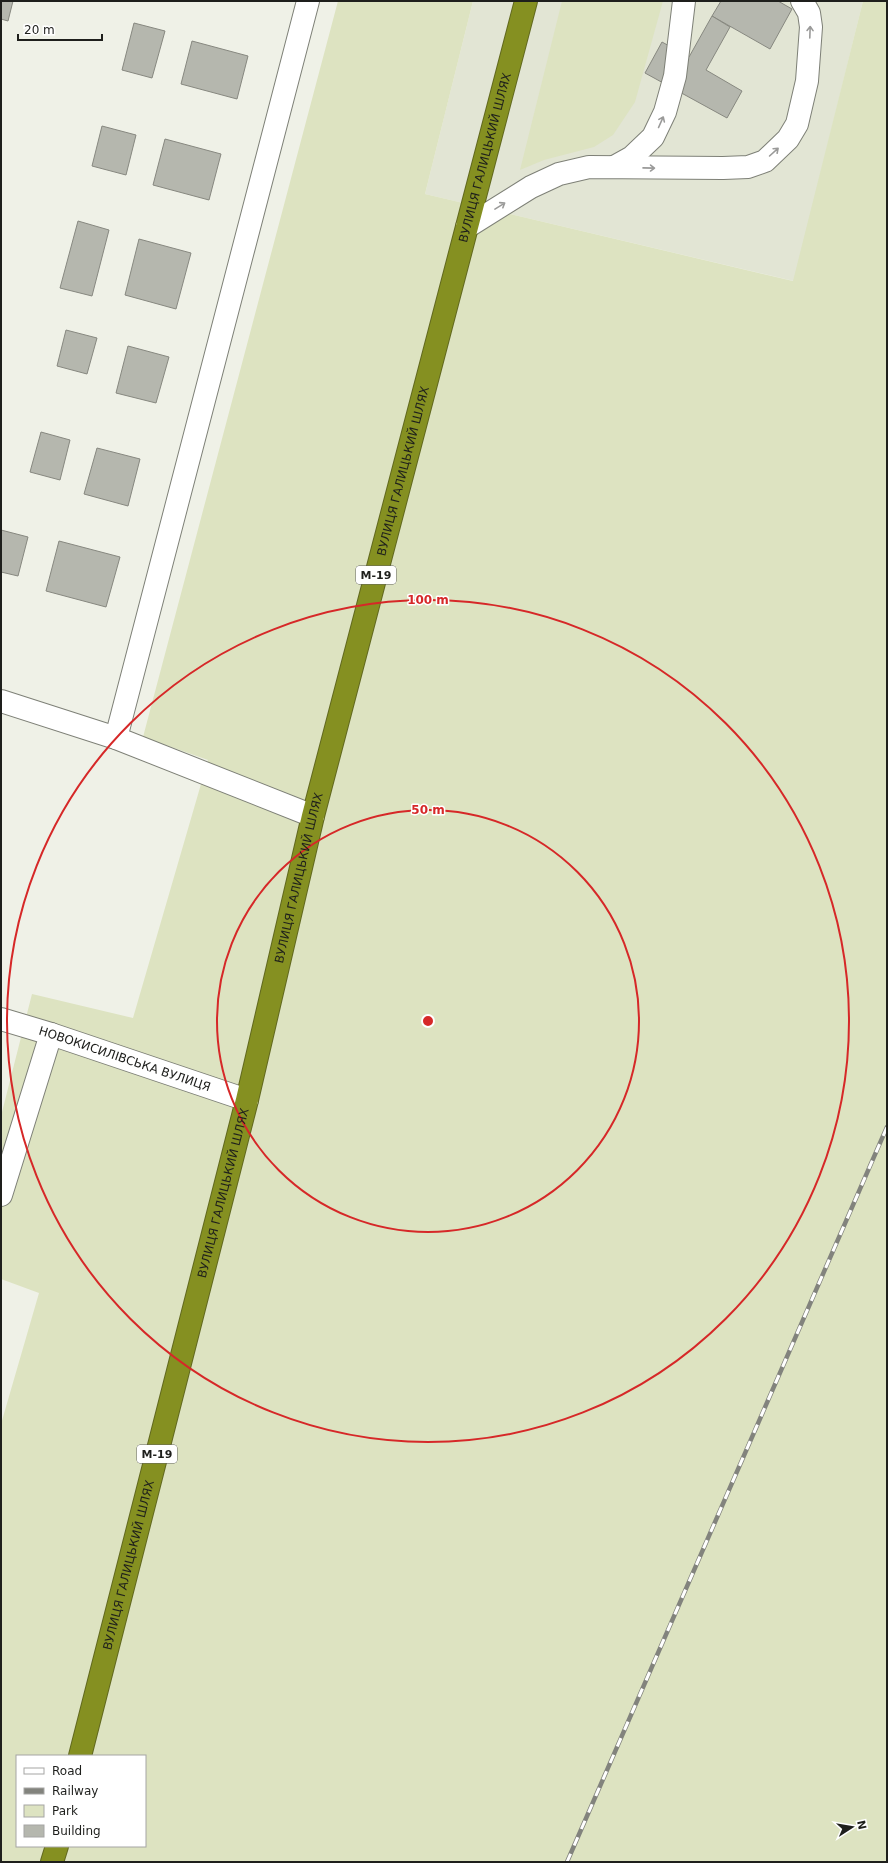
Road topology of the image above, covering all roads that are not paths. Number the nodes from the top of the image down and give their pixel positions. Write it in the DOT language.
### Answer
graph roads {
  1 [pos="308,1"];
  2 [pos="526,1"];
  3 [pos="684,1"];
  4 [pos="802,1"];
  5 [pos="614,167"];
  6 [pos="467,227"];
  7 [pos="1,701"];
  8 [pos="116,738"];
  9 [pos="313,816"];
  10 [pos="1,1019"];
  11 [pos="50,1034"];
  12 [pos="247,1100"];
  13 [pos="1,1194"];
  14 [pos="80,1755"];
  15 [pos="57,1847"];
  16 [pos="52,1862"];
  1 -- 8 [label="street"];
  2 -- 6 [label="highway, ВУЛИЦЯ ГАЛИЦЬКИЙ ШЛЯХ / М-19"];
  5 -- 3 [label="street, one-way"];
  5 -- 4 [label="street, one-way"];
  6 -- 5 [label="street, one-way"];
  6 -- 9 [label="highway, ВУЛИЦЯ ГАЛИЦЬКИЙ ШЛЯХ / М-19"];
  7 -- 8 [label="street"];
  8 -- 9 [label="street"];
  9 -- 12 [label="highway, ВУЛИЦЯ ГАЛИЦЬКИЙ ШЛЯХ / М-19"];
  10 -- 11 [label="street, НОВОКИСИЛІВСЬКА ВУЛИЦЯ"];
  11 -- 12 [label="street, НОВОКИСИЛІВСЬКА ВУЛИЦЯ"];
  11 -- 13 [label="street"];
  12 -- 14 [label="highway, ВУЛИЦЯ ГАЛИЦЬКИЙ ШЛЯХ / М-19"];
  15 -- 16 [label="highway"];
}
